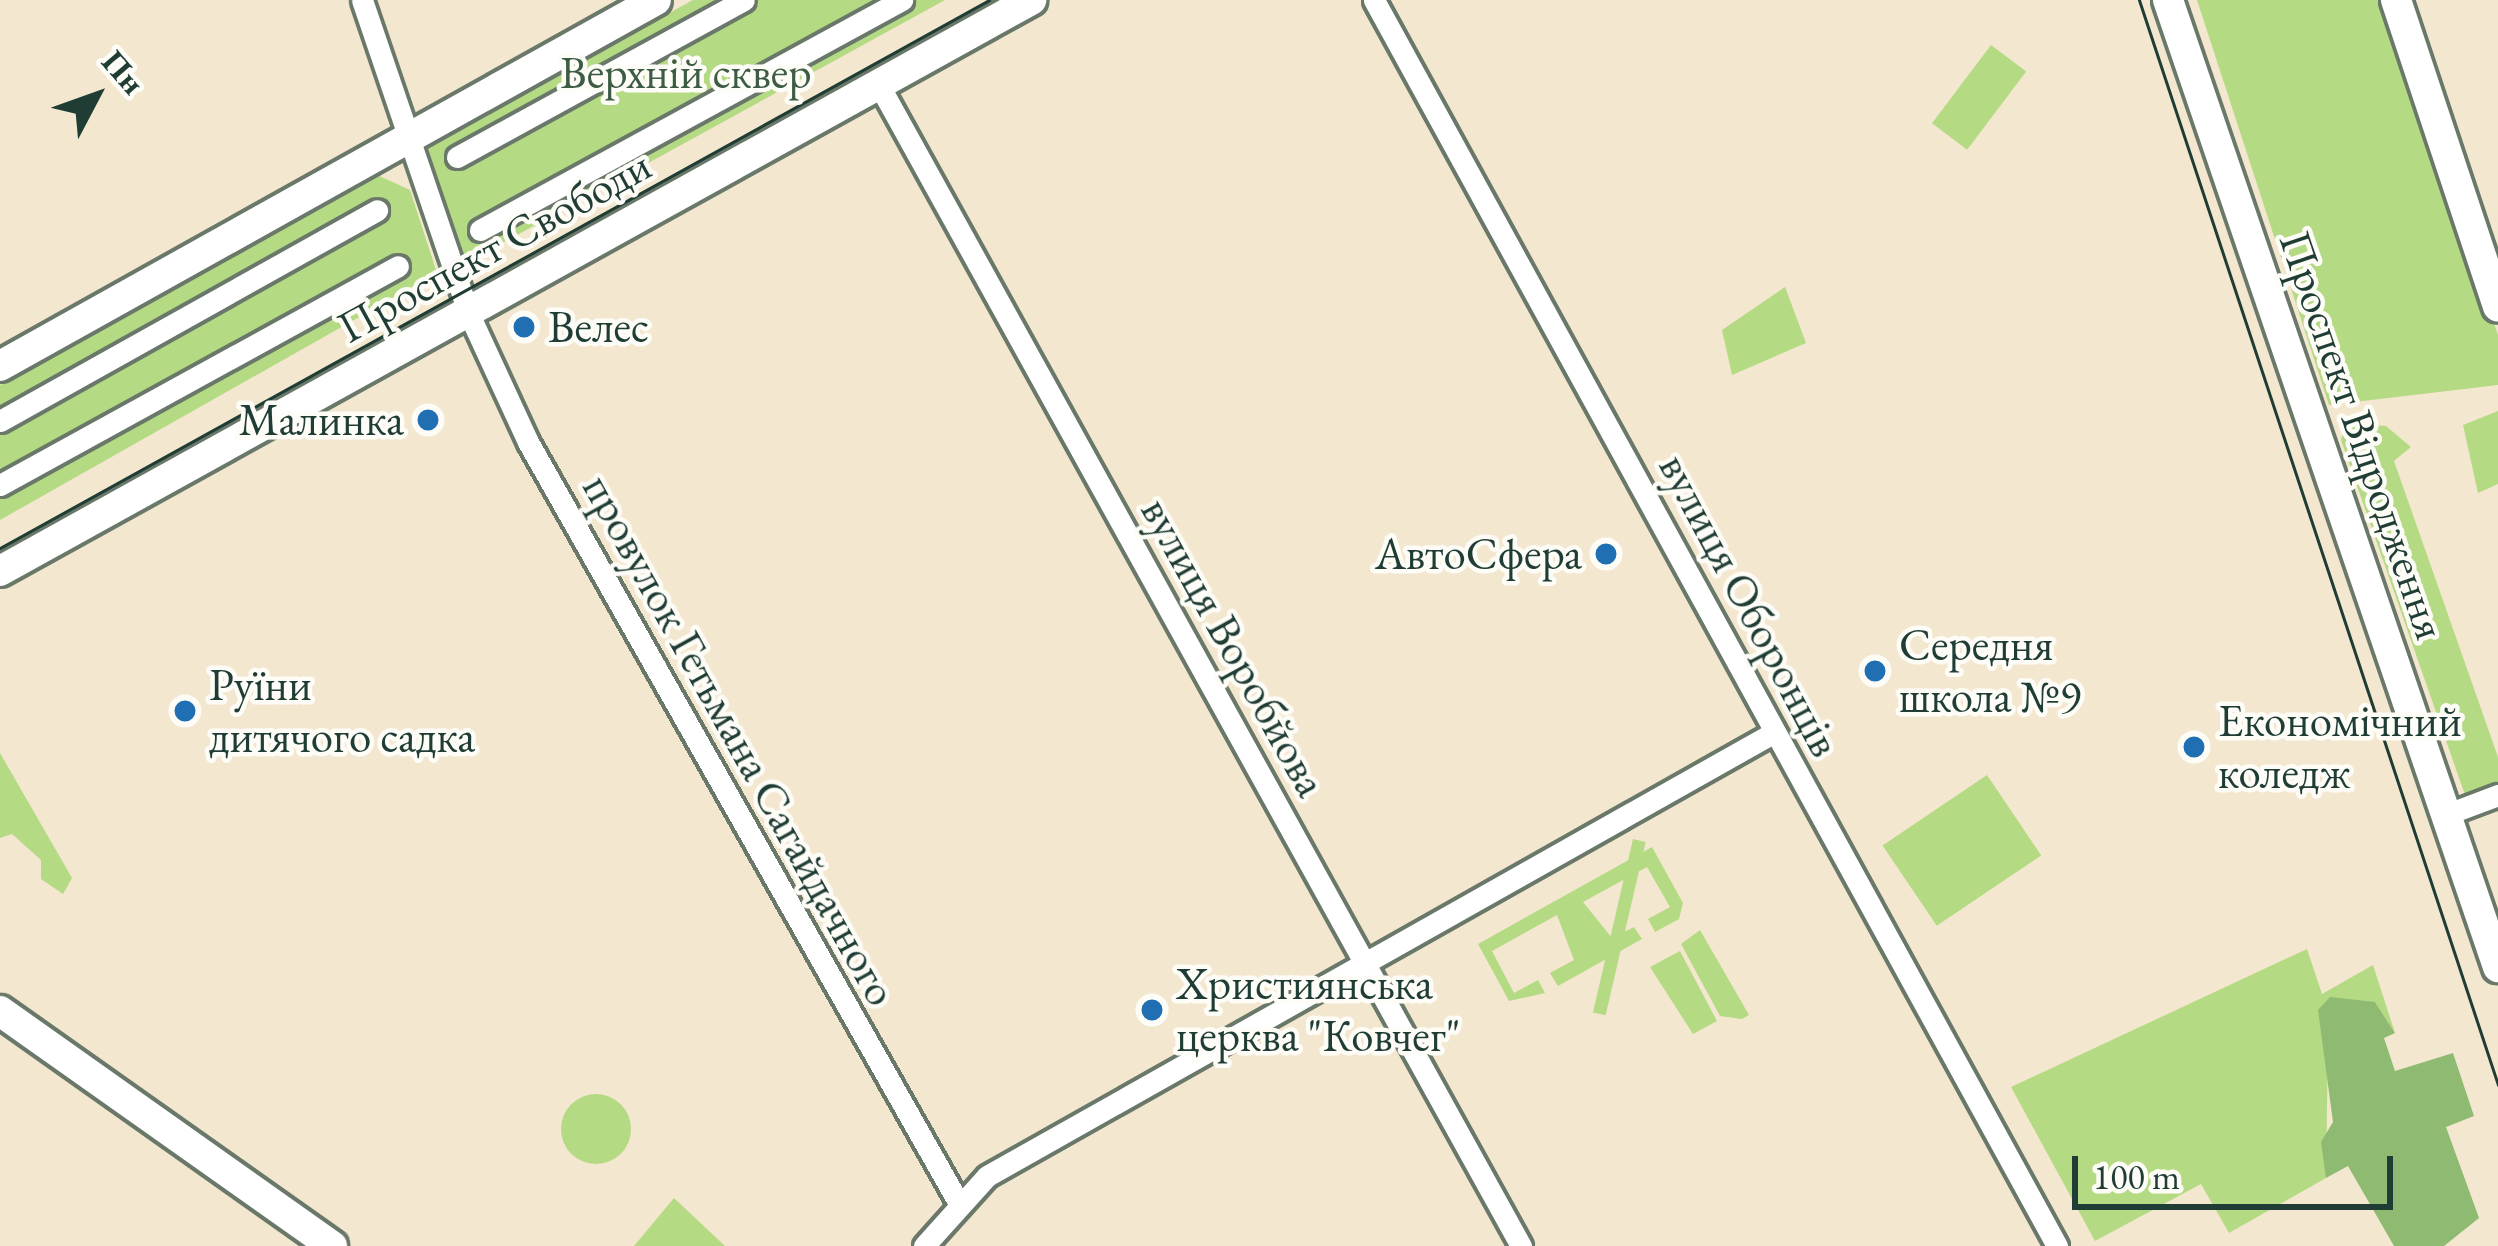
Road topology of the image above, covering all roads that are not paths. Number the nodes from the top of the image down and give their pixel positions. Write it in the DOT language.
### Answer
graph roads {
  1 [pos="362,0"];
  2 [pos="656,0"];
  3 [pos="743,0"];
  4 [pos="902,0"];
  5 [pos="1031,0"];
  6 [pos="1374,0"];
  7 [pos="2168,0"];
  8 [pos="2396,0"];
  9 [pos="879,86"];
  10 [pos="407,137"];
  11 [pos="457,157"];
  12 [pos="377,209"];
  13 [pos="480,230"];
  14 [pos="398,266"];
  15 [pos="2498,306"];
  16 [pos="468,312"];
  17 [pos="0,366"];
  18 [pos="0,421"];
  19 [pos="0,485"];
  20 [pos="0,571"];
  21 [pos="1773,733"];
  22 [pos="2498,795"];
  23 [pos="2446,815"];
  24 [pos="1364,962"];
  25 [pos="2498,968"];
  26 [pos="0,1011"];
  27 [pos="957,1200"];
  28 [pos="332,1246"];
  29 [pos="924,1246"];
  30 [pos="1521,1246"];
  31 [pos="2057,1246"];
  1 -- 10 [label="street, провулок Гетьмана Сагайдачного"];
  2 -- 10 [label="main road"];
  3 -- 11 [label="street"];
  4 -- 13 [label="street"];
  5 -- 9 [label="main road, Проспект Свободи"];
  6 -- 21 [label="street, вулиця Оборонців"];
  7 -- 23 [label="main road, Проспект Відродження"];
  8 -- 15 [label="main road"];
  9 -- 16 [label="main road, Проспект Свободи"];
  9 -- 24 [label="street, вулиця Воробйова"];
  10 -- 16 [label="street, провулок Гетьмана Сагайдачного"];
  10 -- 17 [label="main road"];
  12 -- 18 [label="street"];
  14 -- 19 [label="street"];
  16 -- 20 [label="main road, Проспект Свободи"];
  16 -- 27 [label="street, провулок Гетьмана Сагайдачного"];
  21 -- 24 [label="street"];
  21 -- 31 [label="street, вулиця Оборонців"];
  22 -- 23 [label="street"];
  23 -- 25 [label="main road, Проспект Відродження"];
  24 -- 27 [label="street"];
  24 -- 30 [label="street, вулиця Воробйова"];
  26 -- 28 [label="main road"];
  27 -- 29 [label="street"];
}
